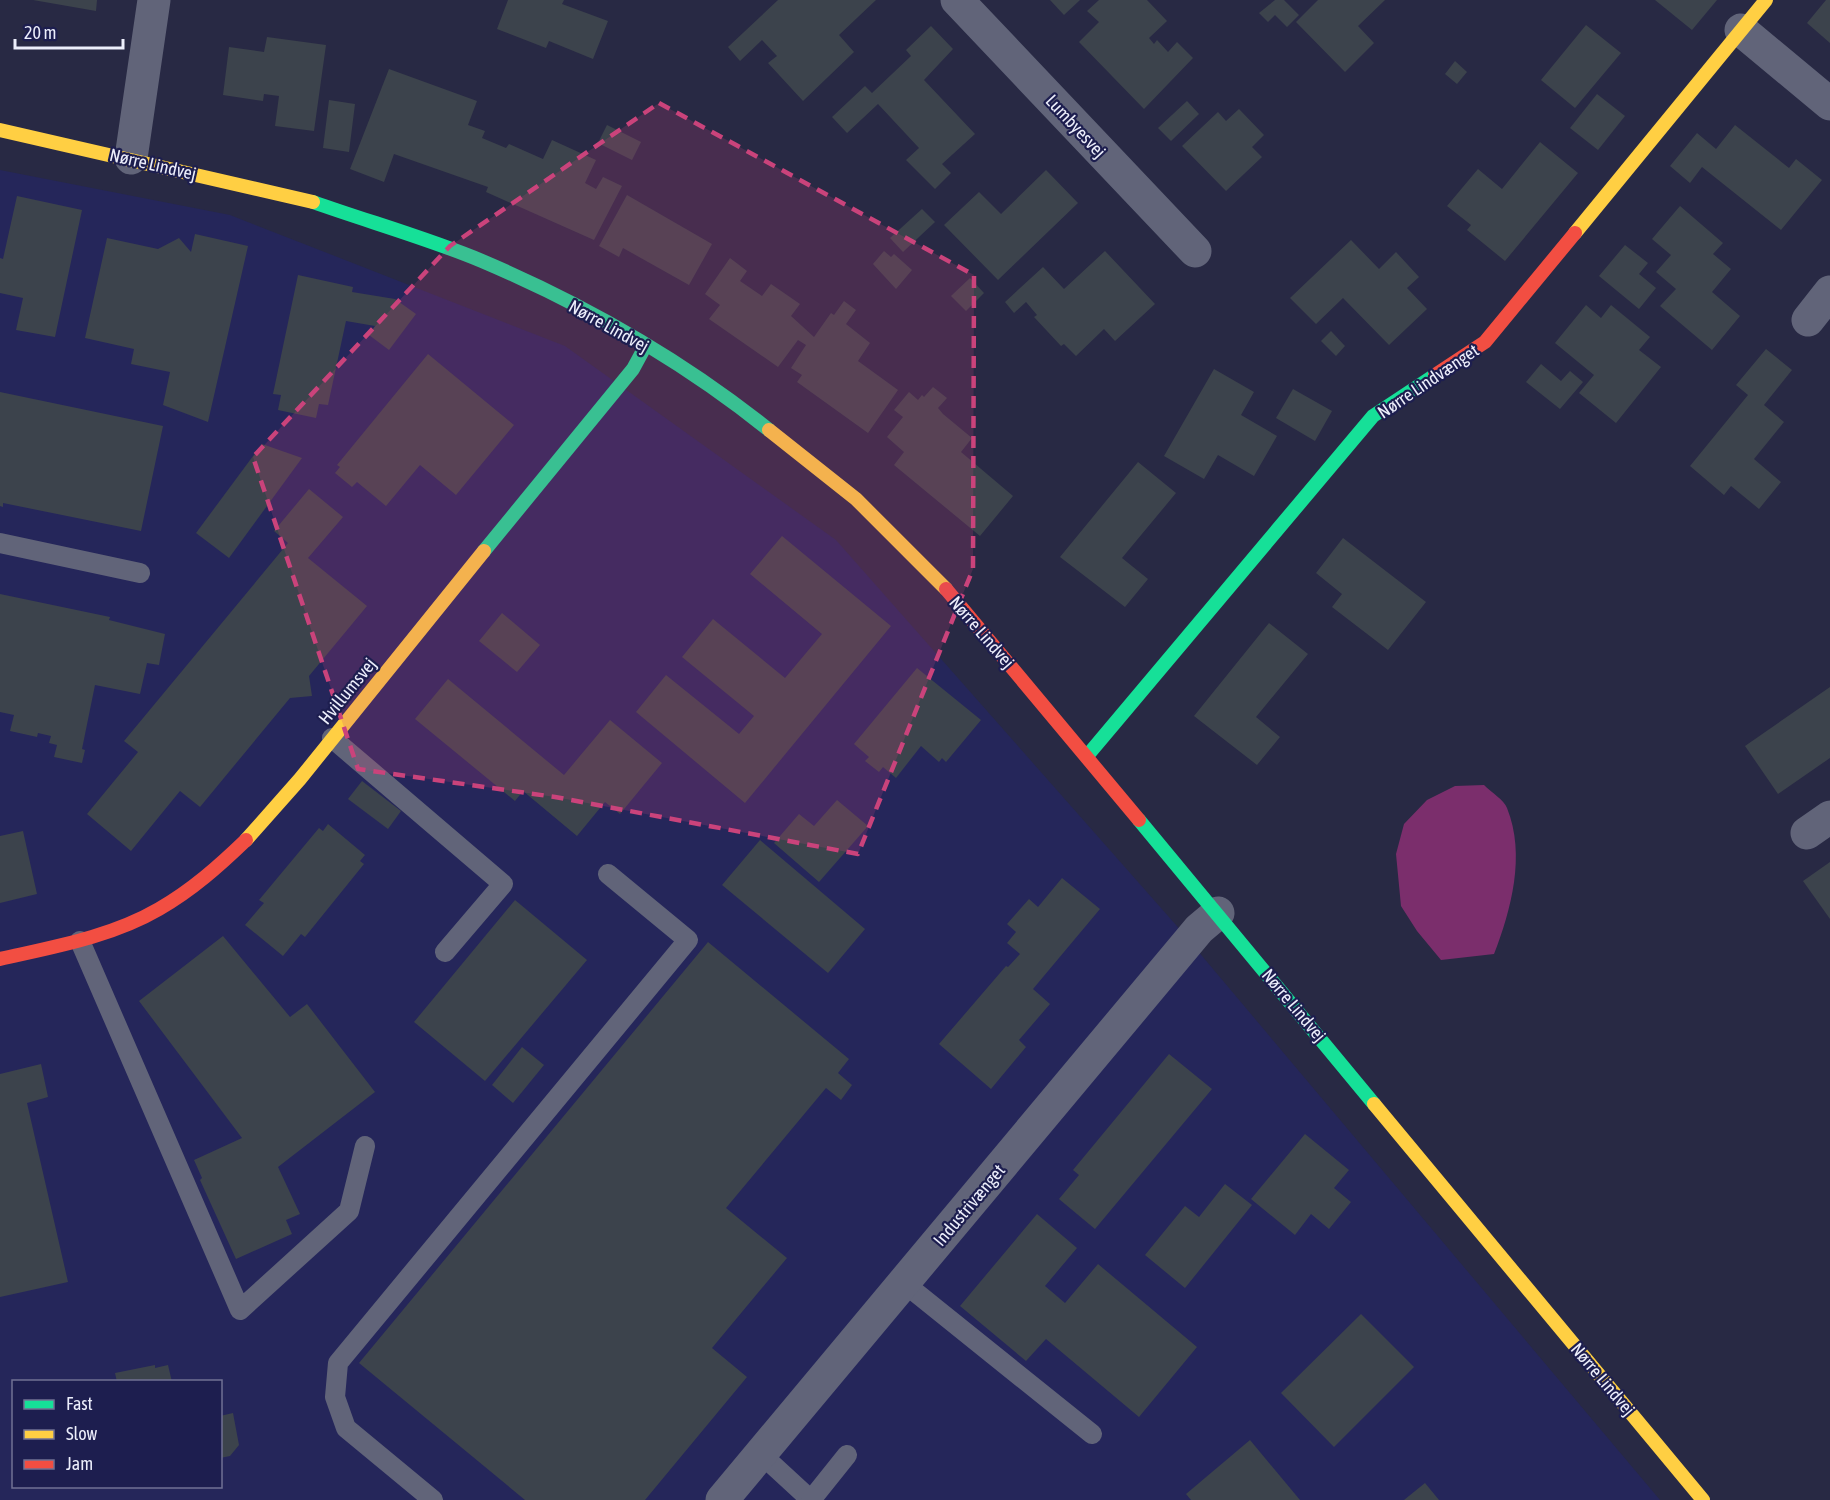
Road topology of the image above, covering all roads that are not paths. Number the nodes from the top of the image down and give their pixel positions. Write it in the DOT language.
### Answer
graph roads {
  1 [pos="154,0"];
  2 [pos="957,0"];
  3 [pos="1766,0"];
  4 [pos="1741,30"];
  5 [pos="1830,104"];
  6 [pos="0,130"];
  7 [pos="131,158"];
  8 [pos="1195,251"];
  9 [pos="1830,292"];
  10 [pos="1808,320"];
  11 [pos="646,345"];
  12 [pos="0,543"];
  13 [pos="140,573"];
  14 [pos="332,738"];
  15 [pos="1087,756"];
  16 [pos="608,874"];
  17 [pos="1218,913"];
  18 [pos="80,941"];
  19 [pos="445,952"];
  20 [pos="0,959"];
  21 [pos="365,1146"];
  22 [pos="903,1283"];
  23 [pos="1092,1434"];
  24 [pos="761,1454"];
  25 [pos="847,1455"];
  26 [pos="433,1500"];
  27 [pos="722,1500"];
  28 [pos="811,1500"];
  29 [pos="1703,1500"];
  1 -- 7 [label="street"];
  2 -- 8 [label="street, Lumbyesvej"];
  3 -- 4 [label="street, Nørre Lindvænget"];
  4 -- 5 [label="street"];
  4 -- 15 [label="street, Nørre Lindvænget"];
  6 -- 7 [label="street, Nørre Lindvej"];
  7 -- 11 [label="street, Nørre Lindvej"];
  9 -- 10 [label="street"];
  11 -- 14 [label="street, Hvillumsvej"];
  11 -- 15 [label="street, Nørre Lindvej"];
  12 -- 13 [label="lane"];
  14 -- 18 [label="street, Hvillumsvej"];
  14 -- 19 [label="lane"];
  15 -- 17 [label="street, Nørre Lindvej"];
  16 -- 26 [label="lane"];
  17 -- 22 [label="street, Industrivænget"];
  17 -- 29 [label="street, Nørre Lindvej"];
  18 -- 20 [label="street, Hvillumsvej"];
  18 -- 21 [label="lane"];
  22 -- 23 [label="lane"];
  22 -- 24 [label="street, Industrivænget"];
  24 -- 27 [label="street, Industrivænget"];
  24 -- 28 [label="lane"];
  25 -- 28 [label="lane"];
}
